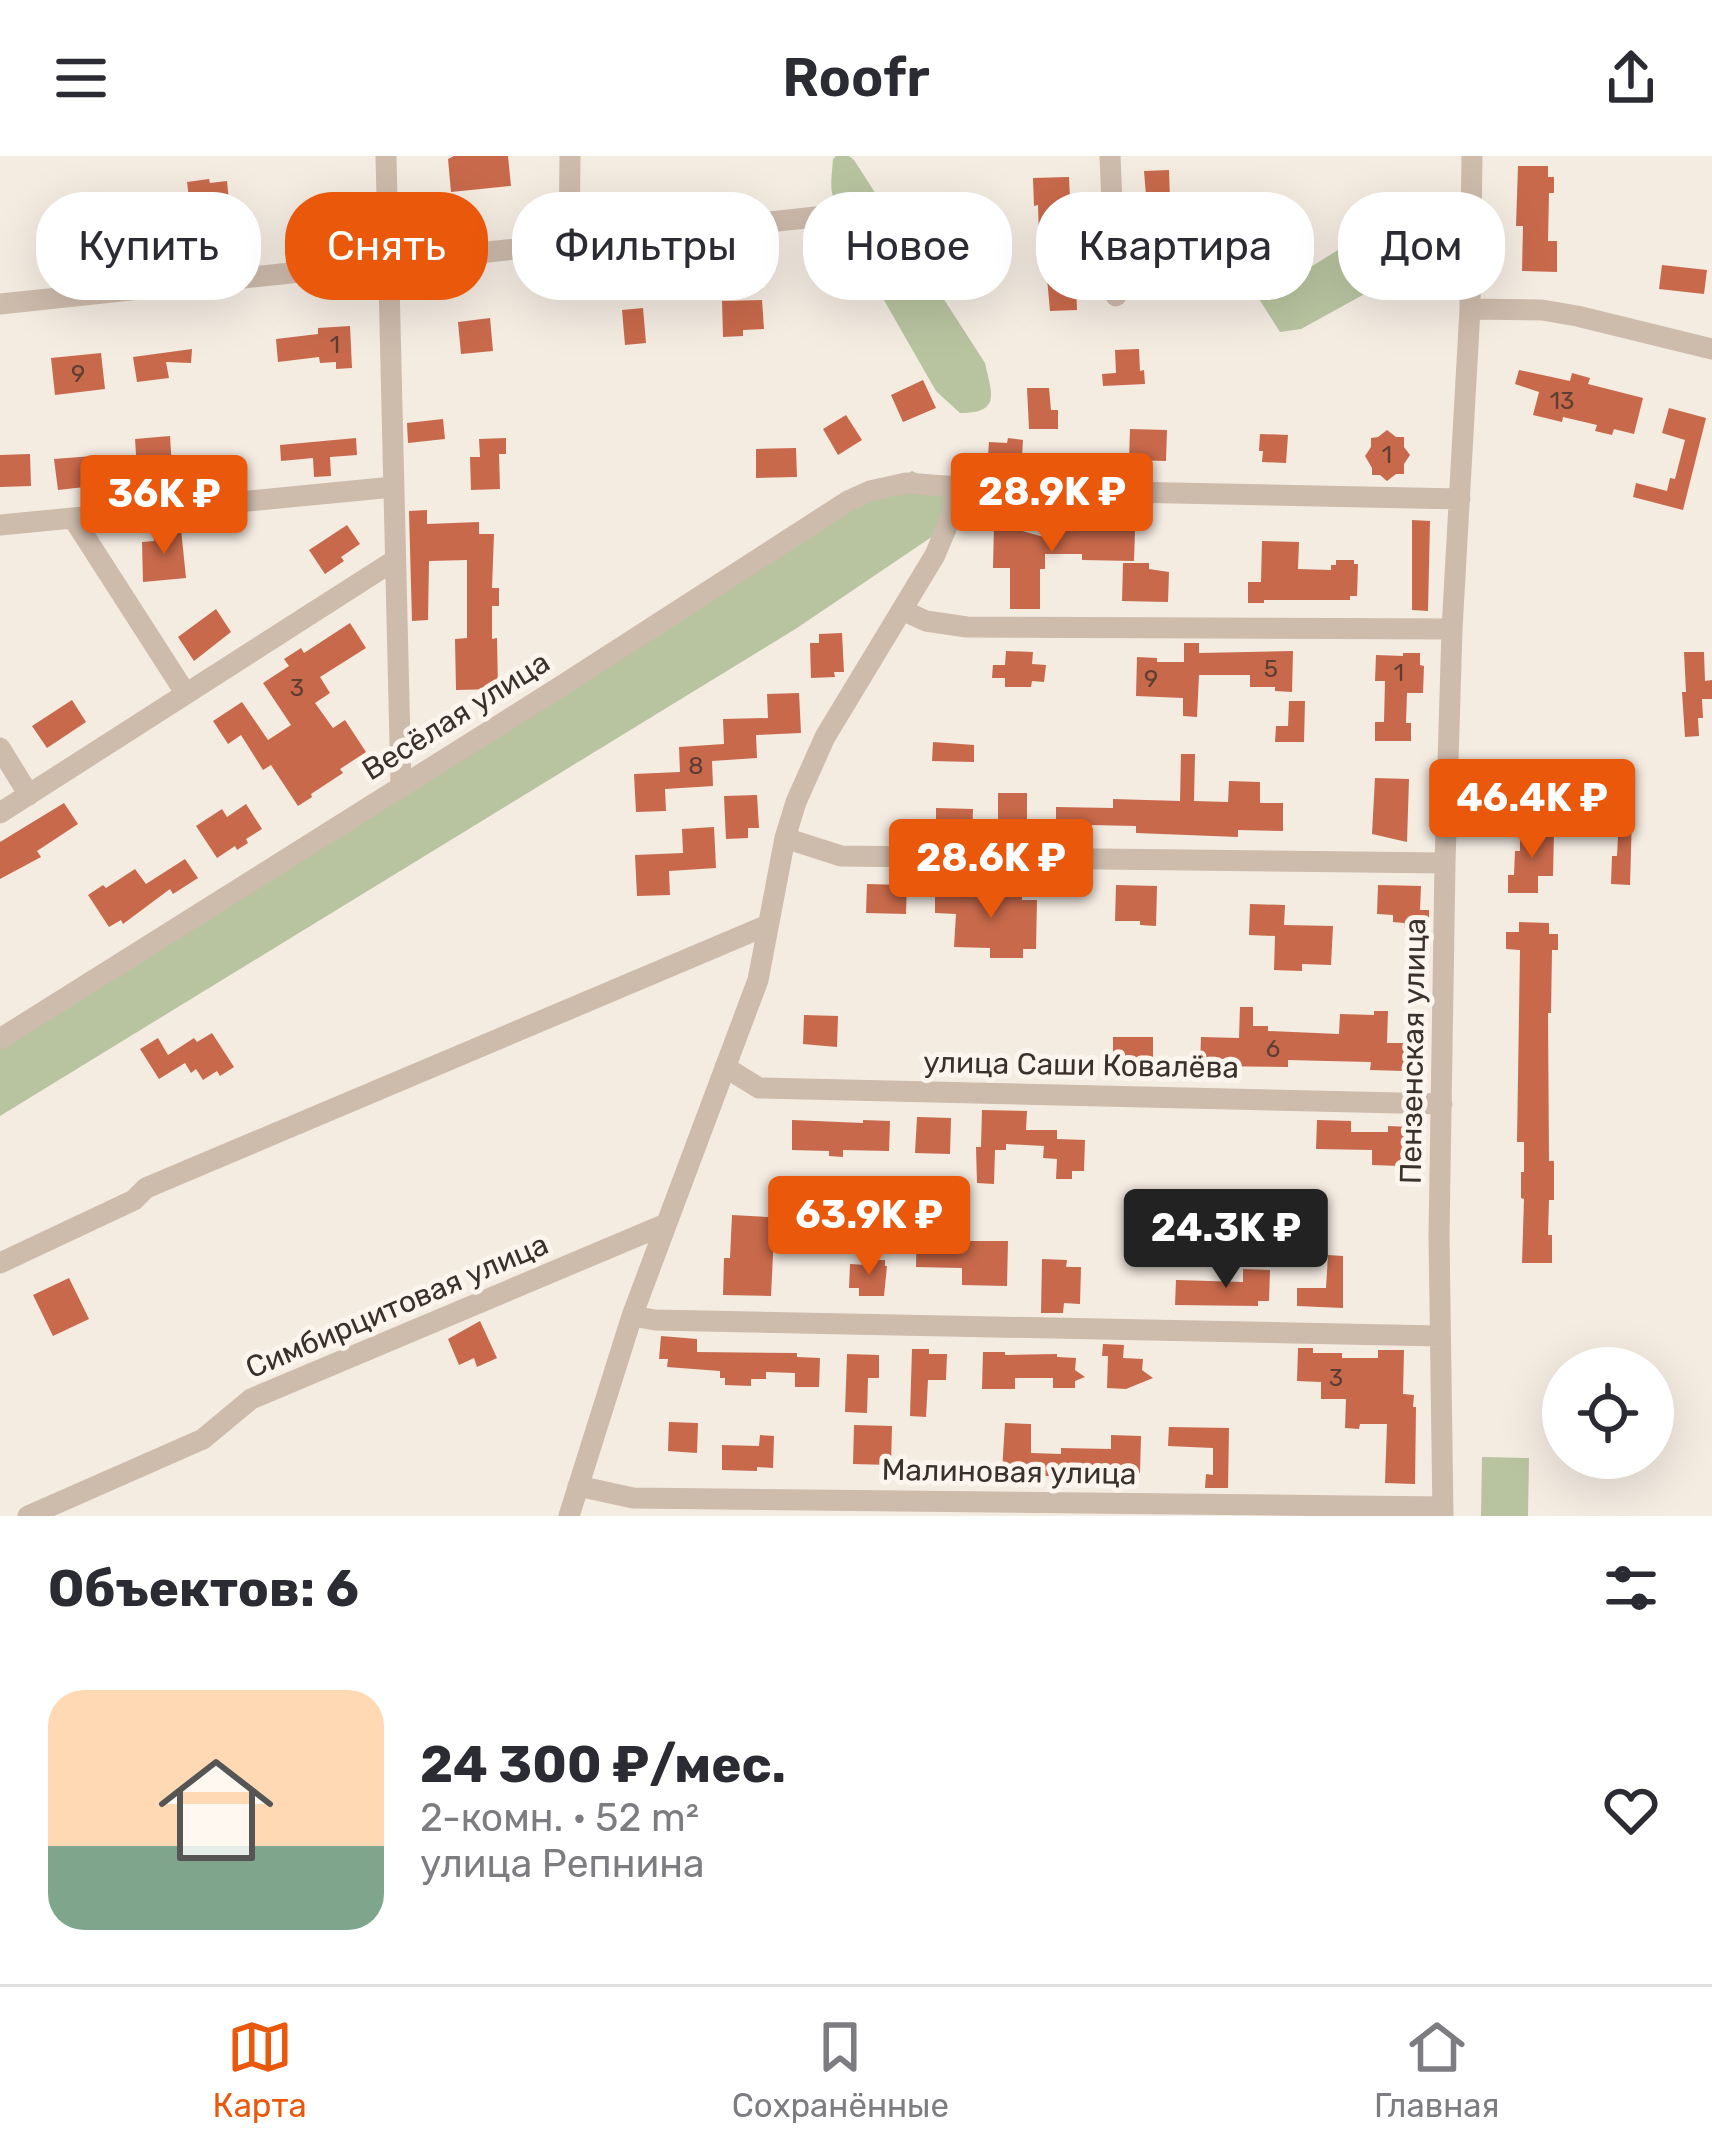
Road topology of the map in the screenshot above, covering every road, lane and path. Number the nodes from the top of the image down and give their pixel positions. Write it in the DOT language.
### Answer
graph roads {
  1 [pos="386,156"];
  2 [pos="570,156"];
  3 [pos="1110,156"];
  4 [pos="1472,156"];
  5 [pos="387,192"];
  6 [pos="570,192"];
  7 [pos="1112,192"];
  8 [pos="285,274"];
  9 [pos="389,300"];
  10 [pos="0,304"];
  11 [pos="1470,309"];
  12 [pos="1712,350"];
  13 [pos="393,487"];
  14 [pos="956,488"];
  15 [pos="1460,499"];
  16 [pos="73,518"];
  17 [pos="0,525"];
  18 [pos="395,560"];
  19 [pos="902,610"];
  20 [pos="1452,629"];
  21 [pos="187,694"];
  22 [pos="0,748"];
  23 [pos="401,786"];
  24 [pos="29,794"];
  25 [pos="0,813"];
  26 [pos="785,838"];
  27 [pos="1445,863"];
  28 [pos="768,925"];
  29 [pos="0,1039"];
  30 [pos="725,1067"];
  31 [pos="1442,1104"];
  32 [pos="666,1224"];
  33 [pos="0,1263"];
  34 [pos="632,1316"];
  35 [pos="1439,1336"];
  36 [pos="578,1486"];
  37 [pos="1442,1512"];
  38 [pos="28,1516"];
  39 [pos="569,1516"];
  1 -- 5 [label="street"];
  2 -- 6 [label="street"];
  3 -- 7 [label="street"];
  4 -- 11 [label="street, Пензенская улица"];
  8 -- 10 [label="street"];
  9 -- 13 [label="street"];
  11 -- 12 [label="street"];
  11 -- 15 [label="street, Пензенская улица"];
  13 -- 16 [label="street"];
  13 -- 18 [label="street"];
  14 -- 15 [label="street, Весёлая улица"];
  14 -- 19 [label="street"];
  14 -- 23 [label="street, Весёлая улица"];
  15 -- 20 [label="street, Пензенская улица"];
  16 -- 17 [label="street"];
  16 -- 21 [label="street"];
  18 -- 21 [label="street"];
  18 -- 23 [label="street"];
  19 -- 20 [label="street"];
  19 -- 26 [label="street"];
  20 -- 27 [label="street, Пензенская улица"];
  21 -- 24 [label="street"];
  22 -- 24 [label="street"];
  23 -- 29 [label="street, Весёлая улица"];
  24 -- 25 [label="street"];
  26 -- 27 [label="street"];
  26 -- 28 [label="street"];
  27 -- 31 [label="street, Пензенская улица"];
  28 -- 30 [label="street"];
  28 -- 33 [label="street"];
  30 -- 31 [label="street, улица Саши Ковалёва"];
  30 -- 32 [label="street"];
  31 -- 35 [label="street, Пензенская улица"];
  32 -- 34 [label="street"];
  32 -- 38 [label="street, Симбирцитовая улица"];
  34 -- 35 [label="street"];
  34 -- 36 [label="street"];
  35 -- 37 [label="street, Пензенская улица"];
  36 -- 37 [label="street, Малиновая улица"];
  36 -- 39 [label="street"];
}
